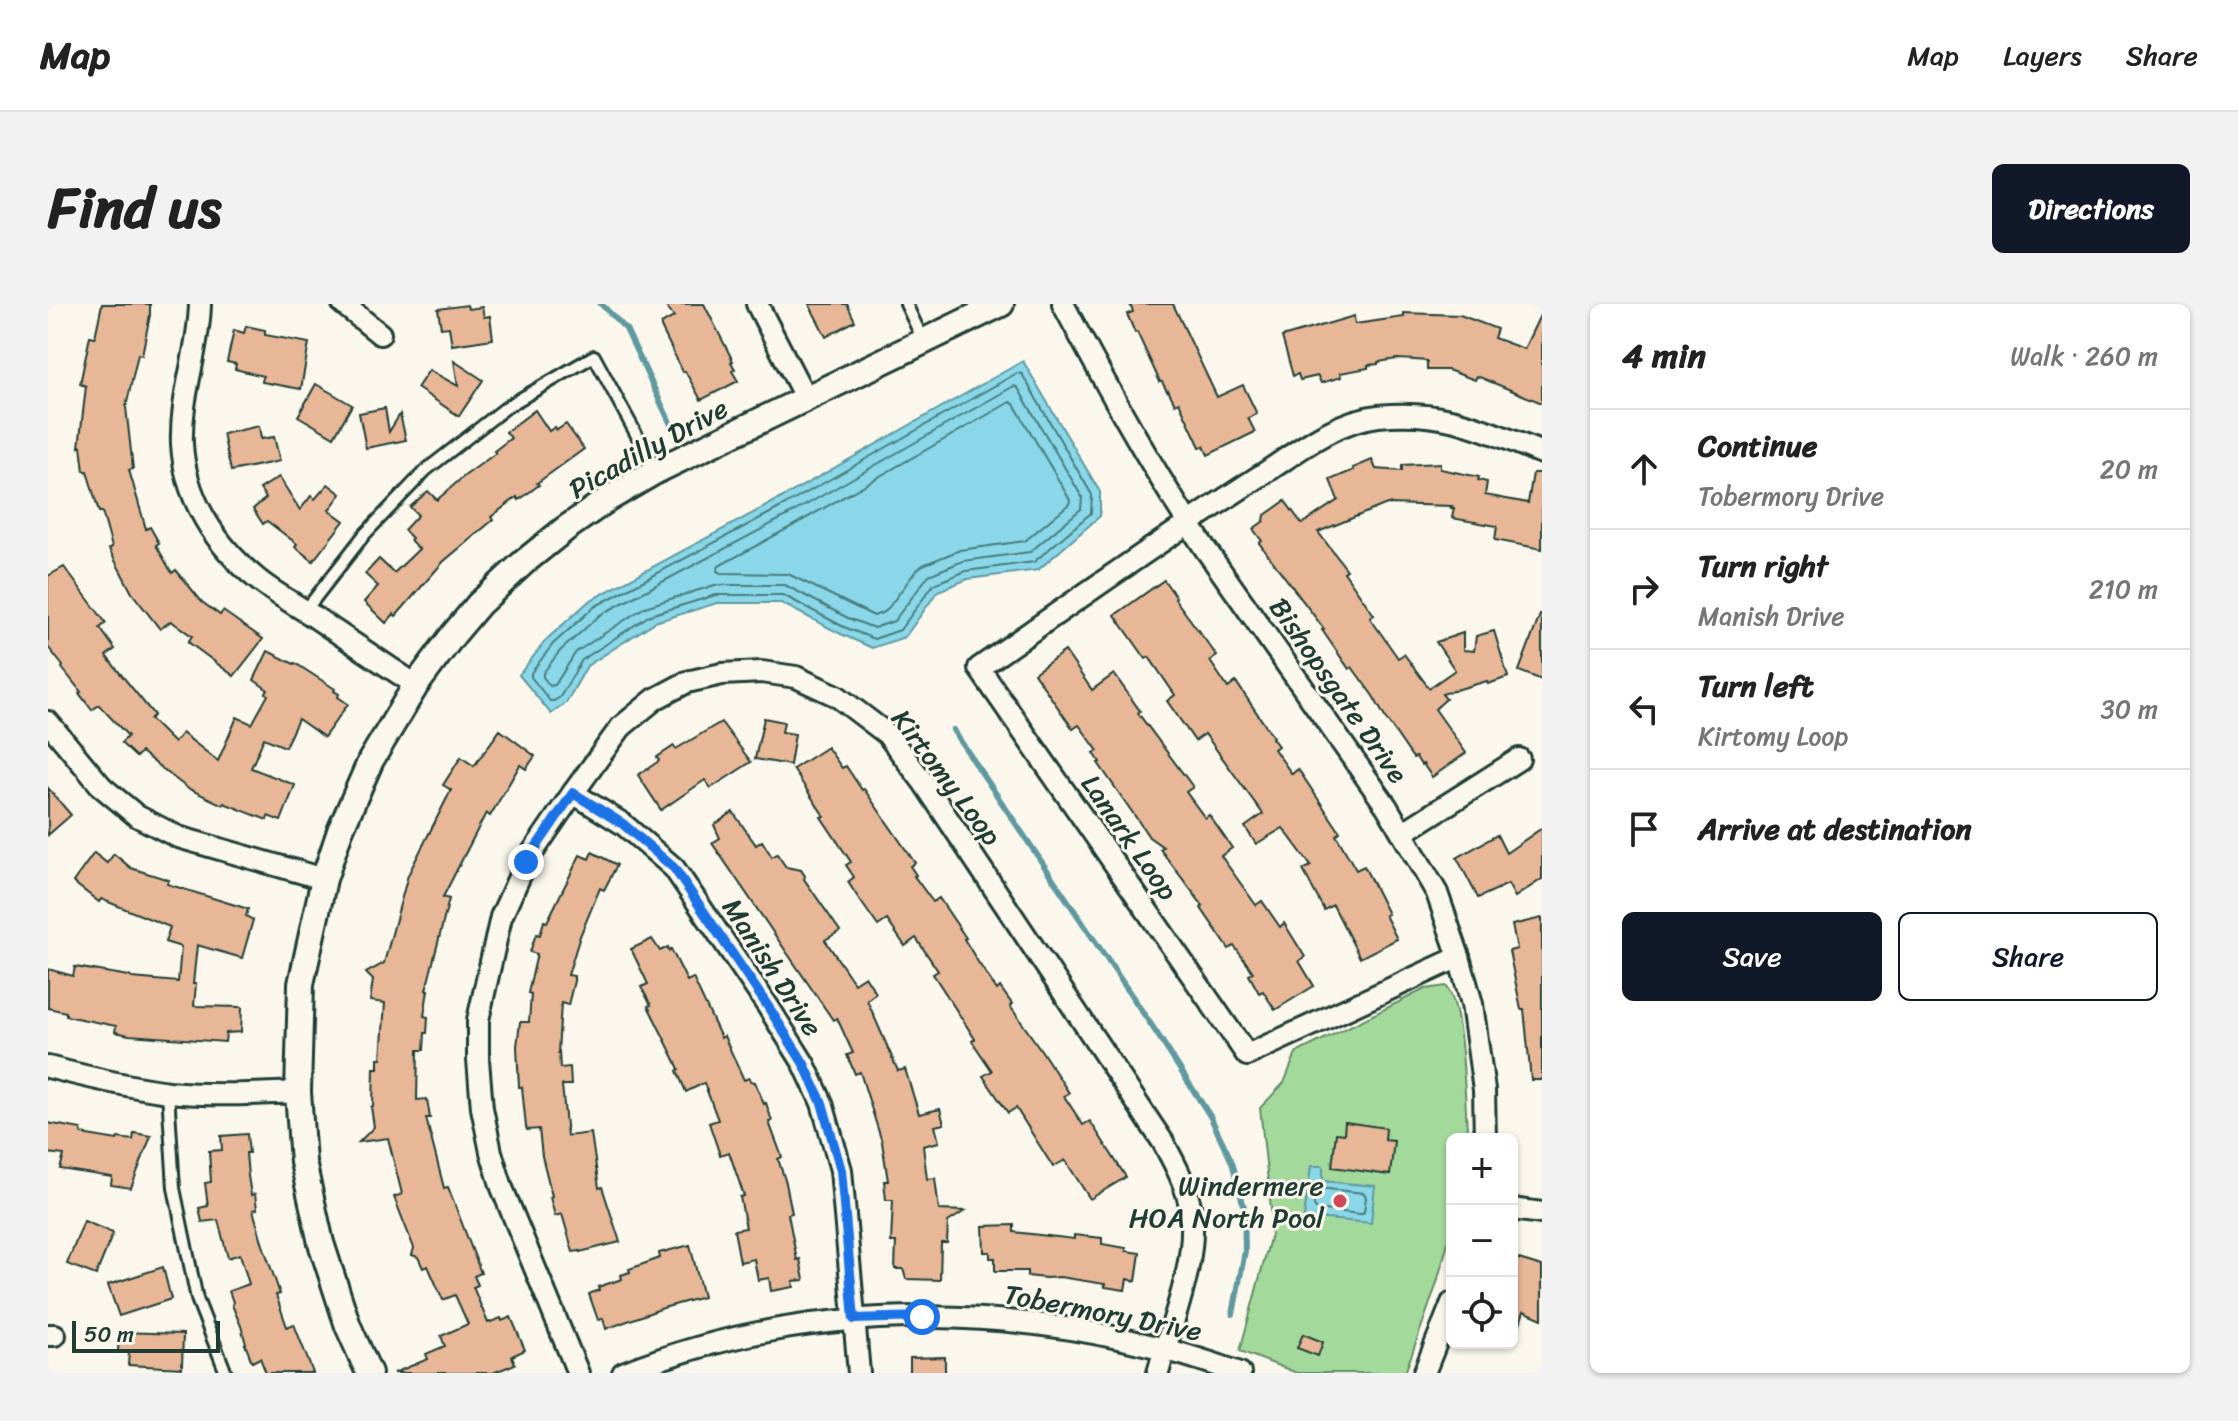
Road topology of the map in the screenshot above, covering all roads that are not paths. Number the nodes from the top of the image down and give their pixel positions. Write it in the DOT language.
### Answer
graph roads {
  1 [pos="200,304"];
  2 [pos="343,304"];
  3 [pos="757,304"];
  4 [pos="906,304"];
  5 [pos="1001,304"];
  6 [pos="1063,304"];
  7 [pos="380,334"];
  8 [pos="924,342"];
  9 [pos="806,399"];
  10 [pos="1542,453"];
  11 [pos="656,471"];
  12 [pos="1188,523"];
  13 [pos="305,611"];
  14 [pos="416,685"];
  15 [pos="48,722"];
  16 [pos="1519,759"];
  17 [pos="573,793"];
  18 [pos="1404,832"];
  19 [pos="324,879"];
  20 [pos="1459,957"];
  21 [pos="48,1067"];
  22 [pos="168,1092"];
  23 [pos="298,1092"];
  24 [pos="1485,1133"];
  25 [pos="1518,1210"];
  26 [pos="1542,1213"];
  27 [pos="1446,1318"];
  28 [pos="854,1319"];
  29 [pos="1164,1348"];
  30 [pos="226,1373"];
  31 [pos="369,1373"];
  32 [pos="578,1373"];
  33 [pos="623,1373"];
  34 [pos="859,1373"];
  35 [pos="1158,1373"];
  36 [pos="1240,1373"];
  37 [pos="1424,1373"];
  1 -- 13 [label="street"];
  2 -- 7 [label="street"];
  3 -- 9 [label="street"];
  4 -- 8 [label="lane"];
  5 -- 8 [label="street, Picadilly Drive"];
  6 -- 12 [label="street, Bishopsgate Drive"];
  8 -- 9 [label="street, Picadilly Drive"];
  9 -- 11 [label="street, Picadilly Drive"];
  10 -- 12 [label="street"];
  11 -- 13 [label="lane"];
  11 -- 14 [label="street, Picadilly Drive"];
  12 -- 18 [label="street, Bishopsgate Drive"];
  12 -- 20 [label="street, Lanark Loop"];
  13 -- 14 [label="street"];
  14 -- 19 [label="street, Picadilly Drive"];
  15 -- 19 [label="street"];
  16 -- 18 [label="street"];
  17 -- 28 [label="street, Manish Drive"];
  17 -- 29 [label="street, Kirtomy Loop"];
  17 -- 32 [label="street, Kirtomy Loop"];
  18 -- 20 [label="street, Bishopsgate Drive"];
  19 -- 23 [label="street, Picadilly Drive"];
  20 -- 24 [label="street, Bishopsgate Drive"];
  21 -- 22 [label="street"];
  22 -- 23 [label="street"];
  22 -- 30 [label="lane"];
  23 -- 31 [label="street, Picadilly Drive"];
  25 -- 26 [label="street"];
  27 -- 37 [label="street"];
  28 -- 29 [label="street, Tobermory Drive"];
  28 -- 33 [label="street, Tobermory Drive"];
  28 -- 34 [label="street, Manish Drive"];
  29 -- 35 [label="street, Kirtomy Loop"];
  29 -- 36 [label="street, Tobermory Drive"];
}
